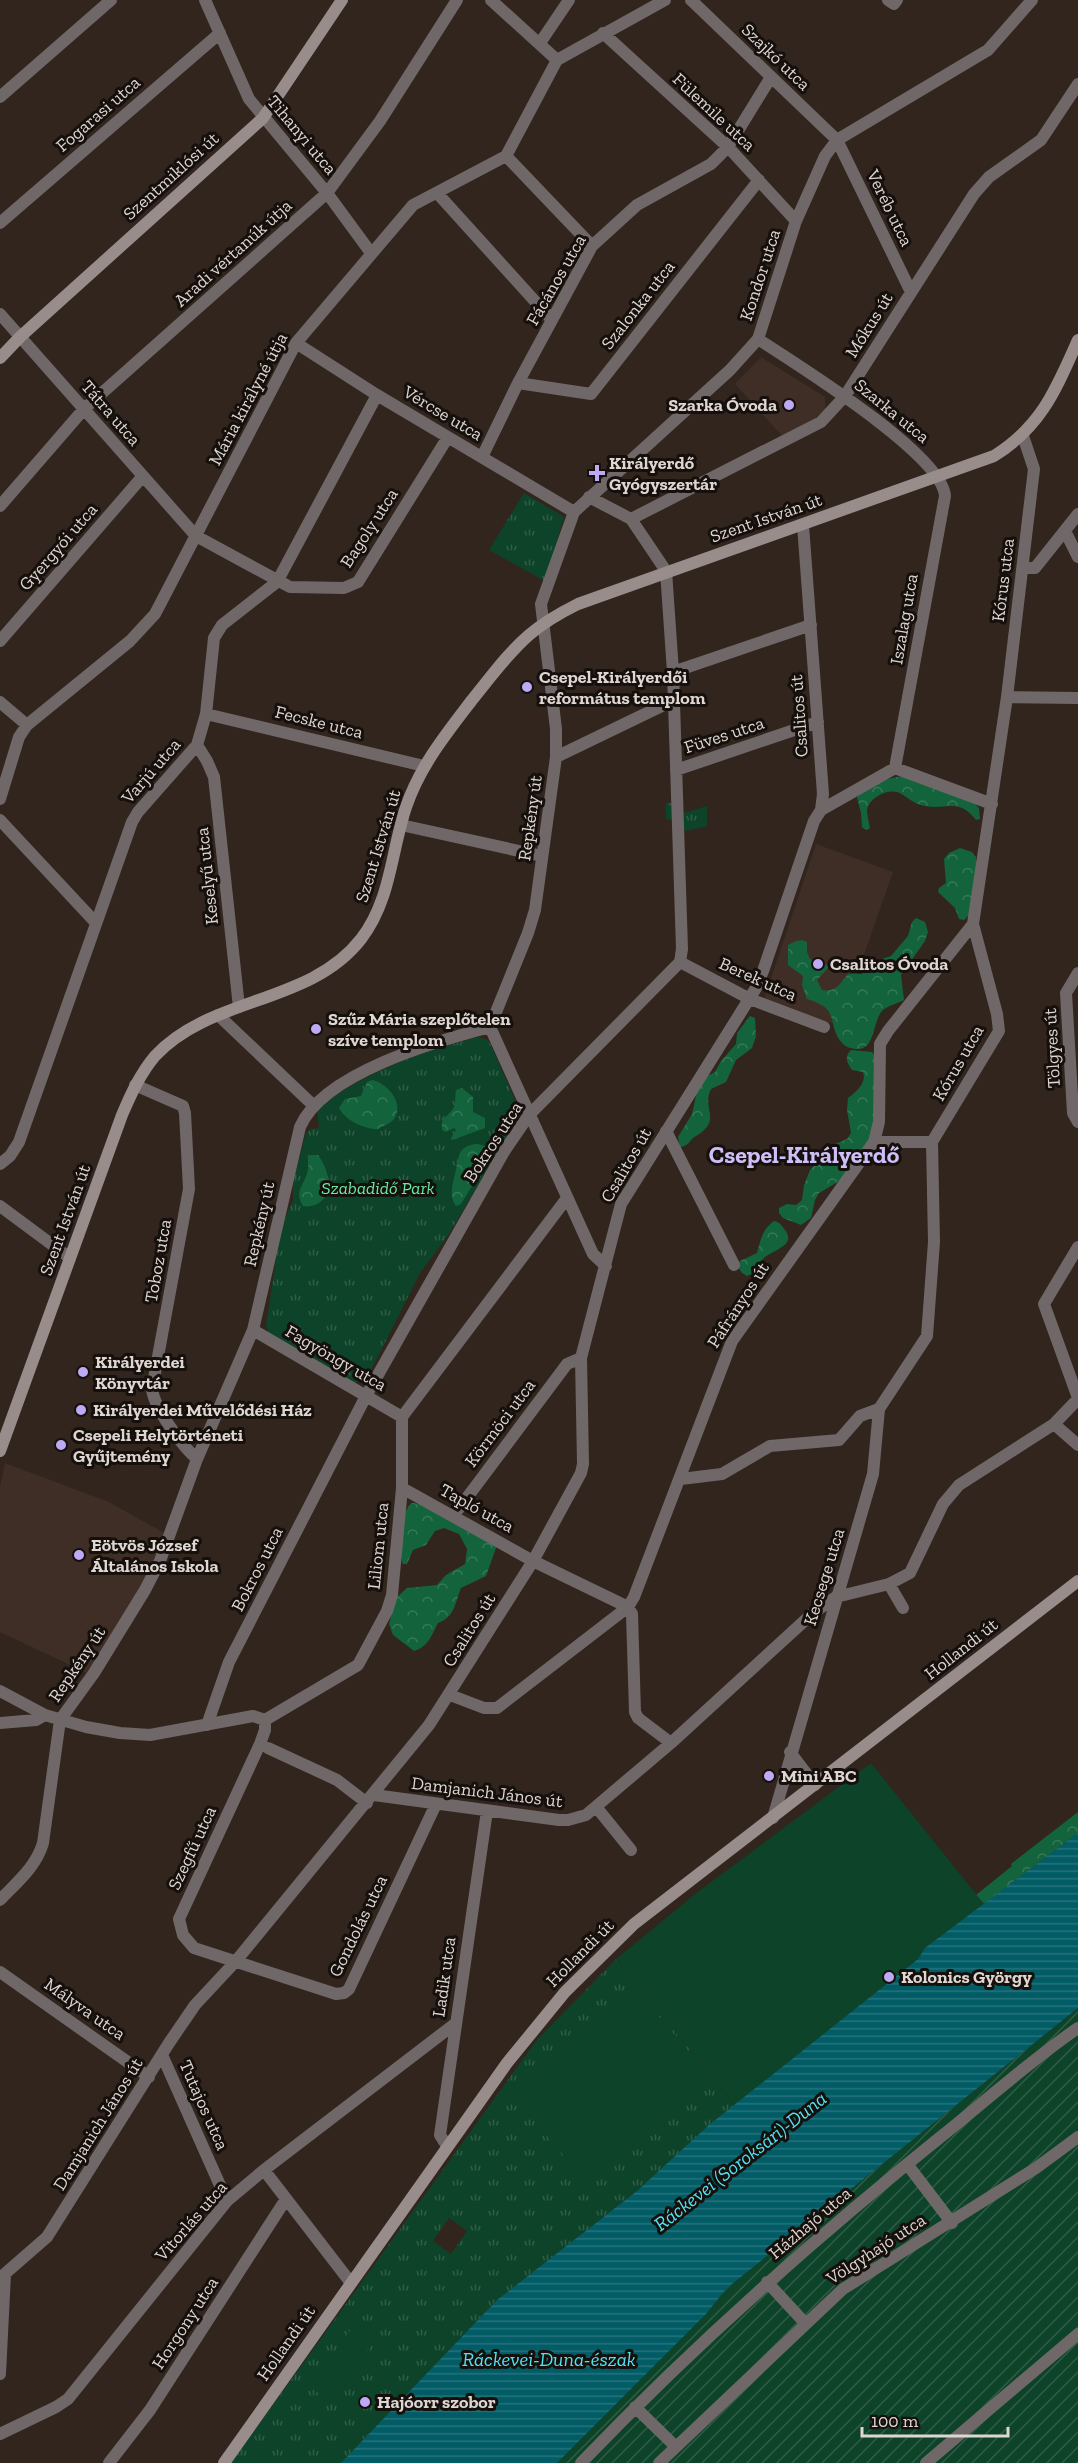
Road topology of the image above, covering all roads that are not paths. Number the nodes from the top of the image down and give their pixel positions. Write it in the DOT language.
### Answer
graph roads {
  1 [pos="111,0"];
  2 [pos="205,0"];
  3 [pos="457,0"];
  4 [pos="490,0"];
  5 [pos="569,0"];
  6 [pos="665,0"];
  7 [pos="691,0"];
  8 [pos="888,0"];
  9 [pos="897,0"];
  10 [pos="1032,0"];
  11 [pos="336,2"];
  12 [pos="220,33"];
  13 [pos="603,33"];
  14 [pos="540,43"];
  15 [pos="556,60"];
  16 [pos="771,77"];
  17 [pos="1078,84"];
  18 [pos="0,97"];
  19 [pos="263,118"];
  20 [pos="837,140"];
  21 [pos="728,147"];
  22 [pos="506,156"];
  23 [pos="759,180"];
  24 [pos="327,193"];
  25 [pos="438,194"];
  26 [pos="796,221"];
  27 [pos="0,223"];
  28 [pos="592,246"];
  29 [pos="371,253"];
  30 [pos="911,292"];
  31 [pos="0,314"];
  32 [pos="552,320"];
  33 [pos="20,337"];
  34 [pos="758,339"];
  35 [pos="1078,339"];
  36 [pos="296,343"];
  37 [pos="0,358"];
  38 [pos="518,383"];
  39 [pos="377,395"];
  40 [pos="845,396"];
  41 [pos="84,410"];
  42 [pos="1023,436"];
  43 [pos="448,437"];
  44 [pos="482,457"];
  45 [pos="143,476"];
  46 [pos="939,477"];
  47 [pos="589,497"];
  48 [pos="0,506"];
  49 [pos="574,512"];
  50 [pos="1078,514"];
  51 [pos="631,519"];
  52 [pos="803,525"];
  53 [pos="1065,531"];
  54 [pos="196,536"];
  55 [pos="1078,557"];
  56 [pos="1023,568"];
  57 [pos="666,571"];
  58 [pos="277,582"];
  59 [pos="544,623"];
  60 [pos="811,625"];
  61 [pos="0,640"];
  62 [pos="673,672"];
  63 [pos="1007,697"];
  64 [pos="1078,698"];
  65 [pos="672,701"];
  66 [pos="0,702"];
  67 [pos="206,714"];
  68 [pos="818,722"];
  69 [pos="27,725"];
  70 [pos="197,745"];
  71 [pos="556,757"];
  72 [pos="424,766"];
  73 [pos="896,768"];
  74 [pos="676,770"];
  75 [pos="0,799"];
  76 [pos="992,804"];
  77 [pos="821,810"];
  78 [pos="0,820"];
  79 [pos="401,825"];
  80 [pos="542,856"];
  81 [pos="96,923"];
  82 [pos="973,924"];
  83 [pos="680,962"];
  84 [pos="1078,973"];
  85 [pos="750,999"];
  86 [pos="239,1007"];
  87 [pos="218,1016"];
  88 [pos="490,1027"];
  89 [pos="824,1027"];
  90 [pos="135,1085"];
  91 [pos="314,1106"];
  92 [pos="529,1115"];
  93 [pos="1078,1122"];
  94 [pos="666,1131"];
  95 [pos="874,1142"];
  96 [pos="932,1142"];
  97 [pos="0,1164"];
  98 [pos="567,1198"];
  99 [pos="0,1206"];
  100 [pos="1078,1247"];
  101 [pos="70,1258"];
  102 [pos="734,1265"];
  103 [pos="606,1266"];
  104 [pos="253,1330"];
  105 [pos="581,1358"];
  106 [pos="366,1396"];
  107 [pos="1078,1398"];
  108 [pos="879,1409"];
  109 [pos="402,1417"];
  110 [pos="1054,1424"];
  111 [pos="1078,1445"];
  112 [pos="0,1451"];
  113 [pos="197,1459"];
  114 [pos="681,1479"];
  115 [pos="402,1488"];
  116 [pos="454,1515"];
  117 [pos="533,1561"];
  118 [pos="1078,1581"];
  119 [pos="889,1584"];
  120 [pos="836,1597"];
  121 [pos="628,1607"];
  122 [pos="903,1608"];
  123 [pos="0,1691"];
  124 [pos="450,1695"];
  125 [pos="45,1716"];
  126 [pos="60,1720"];
  127 [pos="265,1720"];
  128 [pos="0,1723"];
  129 [pos="207,1725"];
  130 [pos="671,1743"];
  131 [pos="268,1748"];
  132 [pos="790,1752"];
  133 [pos="815,1785"];
  134 [pos="371,1799"];
  135 [pos="436,1804"];
  136 [pos="597,1808"];
  137 [pos="487,1811"];
  138 [pos="773,1818"];
  139 [pos="631,1851"];
  140 [pos="0,1900"];
  141 [pos="237,1961"];
  142 [pos="0,1972"];
  143 [pos="456,2023"];
  144 [pos="1078,2028"];
  145 [pos="162,2055"];
  146 [pos="149,2077"];
  147 [pos="1078,2137"];
  148 [pos="447,2146"];
  149 [pos="907,2164"];
  150 [pos="264,2170"];
  151 [pos="286,2199"];
  152 [pos="227,2201"];
  153 [pos="952,2223"];
  154 [pos="2,2276"];
  155 [pos="767,2282"];
  156 [pos="351,2283"];
  157 [pos="805,2323"];
  158 [pos="1078,2334"];
  159 [pos="0,2374"];
  160 [pos="635,2407"];
  161 [pos="0,2434"];
  162 [pos="675,2446"];
  163 [pos="109,2463"];
  164 [pos="224,2463"];
  165 [pos="581,2463"];
  166 [pos="659,2463"];
  167 [pos="926,2463"];
  1 -- 18 [label="street"];
  2 -- 12 [label="street, Tihanyi utca"];
  3 -- 24 [label="street, Aradi vértanúk útja"];
  4 -- 14 [label="street"];
  5 -- 14 [label="street"];
  6 -- 13 [label="street"];
  7 -- 16 [label="street, Szajkó utca"];
  8 -- 9 [label="street"];
  10 -- 20 [label="street, Kondor utca"];
  11 -- 19 [label="street, Szentmiklósi út"];
  12 -- 19 [label="street, Tihanyi utca"];
  12 -- 27 [label="street, Fogarasi utca"];
  13 -- 15 [label="street"];
  13 -- 21 [label="street, Fülemile utca"];
  14 -- 15 [label="street"];
  15 -- 22 [label="street"];
  16 -- 20 [label="street, Szajkó utca"];
  16 -- 21 [label="street, Fácános utca"];
  17 -- 30 [label="street, Mókus út"];
  19 -- 24 [label="street, Tihanyi utca"];
  19 -- 33 [label="street, Szentmiklósi út"];
  20 -- 26 [label="street, Kondor utca"];
  20 -- 30 [label="street, Veréb utca"];
  21 -- 23 [label="street, Fülemile utca"];
  21 -- 28 [label="street, Fácános utca"];
  22 -- 25 [label="street, Mária királyné útja"];
  22 -- 28 [label="street"];
  23 -- 26 [label="street, Fülemile utca"];
  23 -- 38 [label="street, Szalonka utca"];
  24 -- 29 [label="street, Tihanyi utca"];
  24 -- 41 [label="street, Aradi vértanúk útja"];
  25 -- 29 [label="street, Mária királyné útja"];
  25 -- 32 [label="street"];
  26 -- 34 [label="street, Kondor utca"];
  28 -- 32 [label="street, Fácános utca"];
  29 -- 36 [label="street, Mária királyné útja"];
  30 -- 40 [label="street, Mókus út"];
  31 -- 33 [label="street, Tátra utca"];
  32 -- 38 [label="street, Fácános utca"];
  33 -- 37 [label="street, Szentmiklósi út"];
  33 -- 41 [label="street, Tátra utca"];
  34 -- 40 [label="street, Szarka utca"];
  34 -- 47 [label="street, Kondor utca"];
  35 -- 42 [label="street, Szent István út"];
  36 -- 39 [label="street, Vércse utca"];
  36 -- 54 [label="street, Mária királyné útja"];
  38 -- 44 [label="street, Fácános utca"];
  39 -- 43 [label="street, Vércse utca"];
  39 -- 58 [label="street, Varjú utca"];
  40 -- 46 [label="street, Szarka utca"];
  40 -- 51 [label="street, Mókus út"];
  41 -- 45 [label="street, Tátra utca"];
  41 -- 48 [label="street, Aradi vértanúk útja"];
  42 -- 46 [label="street, Szent István út"];
  42 -- 56 [label="street, Kórus utca"];
  43 -- 44 [label="street, Vércse utca"];
  43 -- 58 [label="street, Bagoly utca"];
  44 -- 49 [label="street, Vércse utca"];
  45 -- 54 [label="street, Tátra utca"];
  45 -- 61 [label="street, Gyergyói utca"];
  46 -- 52 [label="street, Szent István út"];
  46 -- 73 [label="street, Iszalag utca"];
  47 -- 49 [label="street, Kondor utca"];
  47 -- 51 [label="street"];
  49 -- 59 [label="street, Kondor utca"];
  50 -- 53 [label="street"];
  51 -- 57 [label="street"];
  52 -- 57 [label="street, Szent István út"];
  52 -- 60 [label="street, Csalitos út"];
  53 -- 55 [label="street"];
  53 -- 56 [label="street"];
  54 -- 58 [label="street, Bagoly utca"];
  54 -- 69 [label="street, Mária királyné útja"];
  56 -- 63 [label="street, Kórus utca"];
  57 -- 59 [label="street, Szent István út"];
  57 -- 62 [label="street"];
  58 -- 67 [label="street, Varjú utca"];
  59 -- 71 [label="street, Repkény út"];
  59 -- 72 [label="street, Szent István út"];
  60 -- 62 [label="street"];
  60 -- 68 [label="street, Csalitos út"];
  62 -- 65 [label="street"];
  63 -- 64 [label="street"];
  63 -- 76 [label="street, Kórus utca"];
  65 -- 71 [label="street"];
  65 -- 74 [label="street"];
  66 -- 69 [label="street"];
  67 -- 70 [label="street, Varjú utca"];
  67 -- 72 [label="street, Fecske utca"];
  68 -- 74 [label="street, Füves utca"];
  68 -- 77 [label="street, Csalitos út"];
  69 -- 75 [label="street, Mária királyné útja"];
  70 -- 81 [label="street, Varjú utca"];
  70 -- 86 [label="street, Keselyű utca"];
  71 -- 80 [label="street, Repkény út"];
  72 -- 79 [label="street, Szent István út"];
  73 -- 76 [label="street"];
  73 -- 77 [label="street"];
  74 -- 83 [label="street"];
  76 -- 82 [label="street, Kórus utca"];
  77 -- 85 [label="street, Csalitos út"];
  78 -- 81 [label="street"];
  79 -- 80 [label="street"];
  79 -- 86 [label="street, Szent István út"];
  80 -- 88 [label="street, Repkény út"];
  81 -- 97 [label="street, Varjú utca"];
  82 -- 95 [label="street, Páfrányos út"];
  82 -- 96 [label="street, Kórus utca"];
  83 -- 85 [label="street, Berek utca"];
  83 -- 92 [label="street, Bokros utca"];
  84 -- 93 [label="street, Tölgyes út"];
  85 -- 89 [label="street, Berek utca"];
  85 -- 94 [label="street, Csalitos út"];
  86 -- 87 [label="street, Szent István út"];
  87 -- 90 [label="street, Szent István út"];
  87 -- 91 [label="street"];
  88 -- 91 [label="street, Repkény út"];
  88 -- 92 [label="street"];
  90 -- 101 [label="street, Szent István út"];
  90 -- 113 [label="street, Toboz utca"];
  91 -- 104 [label="street, Repkény út"];
  92 -- 98 [label="street"];
  92 -- 106 [label="street, Bokros utca"];
  94 -- 102 [label="street"];
  94 -- 103 [label="street, Csalitos út"];
  95 -- 96 [label="street"];
  95 -- 114 [label="street, Páfrányos út"];
  96 -- 108 [label="street"];
  98 -- 103 [label="street"];
  98 -- 109 [label="street"];
  99 -- 101 [label="street"];
  100 -- 107 [label="street"];
  101 -- 112 [label="street, Szent István út"];
  103 -- 105 [label="street, Csalitos út"];
  104 -- 106 [label="street, Fagyöngy utca"];
  104 -- 113 [label="street, Repkény út"];
  105 -- 116 [label="street, Körmöci utca"];
  105 -- 117 [label="street, Csalitos út"];
  106 -- 109 [label="street, Fagyöngy utca"];
  106 -- 129 [label="street, Bokros utca"];
  107 -- 110 [label="street, Damjanich János út"];
  108 -- 114 [label="street"];
  108 -- 120 [label="street, Kecsege utca"];
  109 -- 115 [label="street, Liliom utca"];
  110 -- 111 [label="street"];
  110 -- 119 [label="street, Damjanich János út"];
  113 -- 126 [label="street, Repkény út"];
  114 -- 121 [label="street, Páfrányos út"];
  115 -- 116 [label="street, Tapló utca"];
  115 -- 127 [label="street, Liliom utca"];
  116 -- 117 [label="street, Tapló utca"];
  117 -- 121 [label="street, Tapló utca"];
  117 -- 124 [label="street, Csalitos út"];
  118 -- 133 [label="street, Hollandi út"];
  119 -- 120 [label="street, Damjanich János út"];
  119 -- 122 [label="street"];
  120 -- 130 [label="street, Damjanich János út"];
  120 -- 132 [label="street, Kecsege utca"];
  121 -- 124 [label="street, Páfrányos út"];
  121 -- 130 [label="street"];
  123 -- 125 [label="street"];
  124 -- 134 [label="street, Csalitos út"];
  125 -- 126 [label="street"];
  125 -- 128 [label="street"];
  126 -- 129 [label="street"];
  126 -- 140 [label="street, Repkény út"];
  127 -- 129 [label="street"];
  127 -- 141 [label="street, Szegfű utca"];
  130 -- 136 [label="street, Damjanich János út"];
  131 -- 134 [label="street"];
  132 -- 133 [label="street"];
  132 -- 138 [label="street, Kecsege utca"];
  133 -- 138 [label="street, Hollandi út"];
  134 -- 135 [label="street, Damjanich János út"];
  134 -- 141 [label="street, Damjanich János út"];
  135 -- 137 [label="street, Damjanich János út"];
  135 -- 141 [label="street, Gondolás utca"];
  136 -- 137 [label="street, Damjanich János út"];
  136 -- 139 [label="street"];
  137 -- 143 [label="street, Ladik utca"];
  138 -- 148 [label="street, Hollandi út"];
  141 -- 145 [label="street, Damjanich János út"];
  142 -- 146 [label="street, Mályva utca"];
  143 -- 148 [label="street, Ladik utca"];
  143 -- 150 [label="street, Vitorlás utca"];
  144 -- 149 [label="street, Házhajó utca"];
  145 -- 146 [label="street, Damjanich János út"];
  145 -- 152 [label="street, Tutajos utca"];
  146 -- 154 [label="street, Damjanich János út"];
  147 -- 153 [label="street, Völgyhajó utca"];
  148 -- 156 [label="street, Hollandi út"];
  149 -- 153 [label="street"];
  149 -- 155 [label="street, Házhajó utca"];
  150 -- 151 [label="street"];
  150 -- 152 [label="street, Vitorlás utca"];
  151 -- 156 [label="street"];
  151 -- 163 [label="street, Horgony utca"];
  152 -- 161 [label="street, Vitorlás utca"];
  153 -- 157 [label="street, Völgyhajó utca"];
  154 -- 159 [label="street"];
  155 -- 157 [label="street"];
  155 -- 160 [label="street, Házhajó utca"];
  156 -- 164 [label="street, Hollandi út"];
  157 -- 162 [label="street, Völgyhajó utca"];
  158 -- 167 [label="street"];
  160 -- 162 [label="street"];
  160 -- 165 [label="street, Házhajó utca"];
  162 -- 166 [label="street, Völgyhajó utca"];
}
